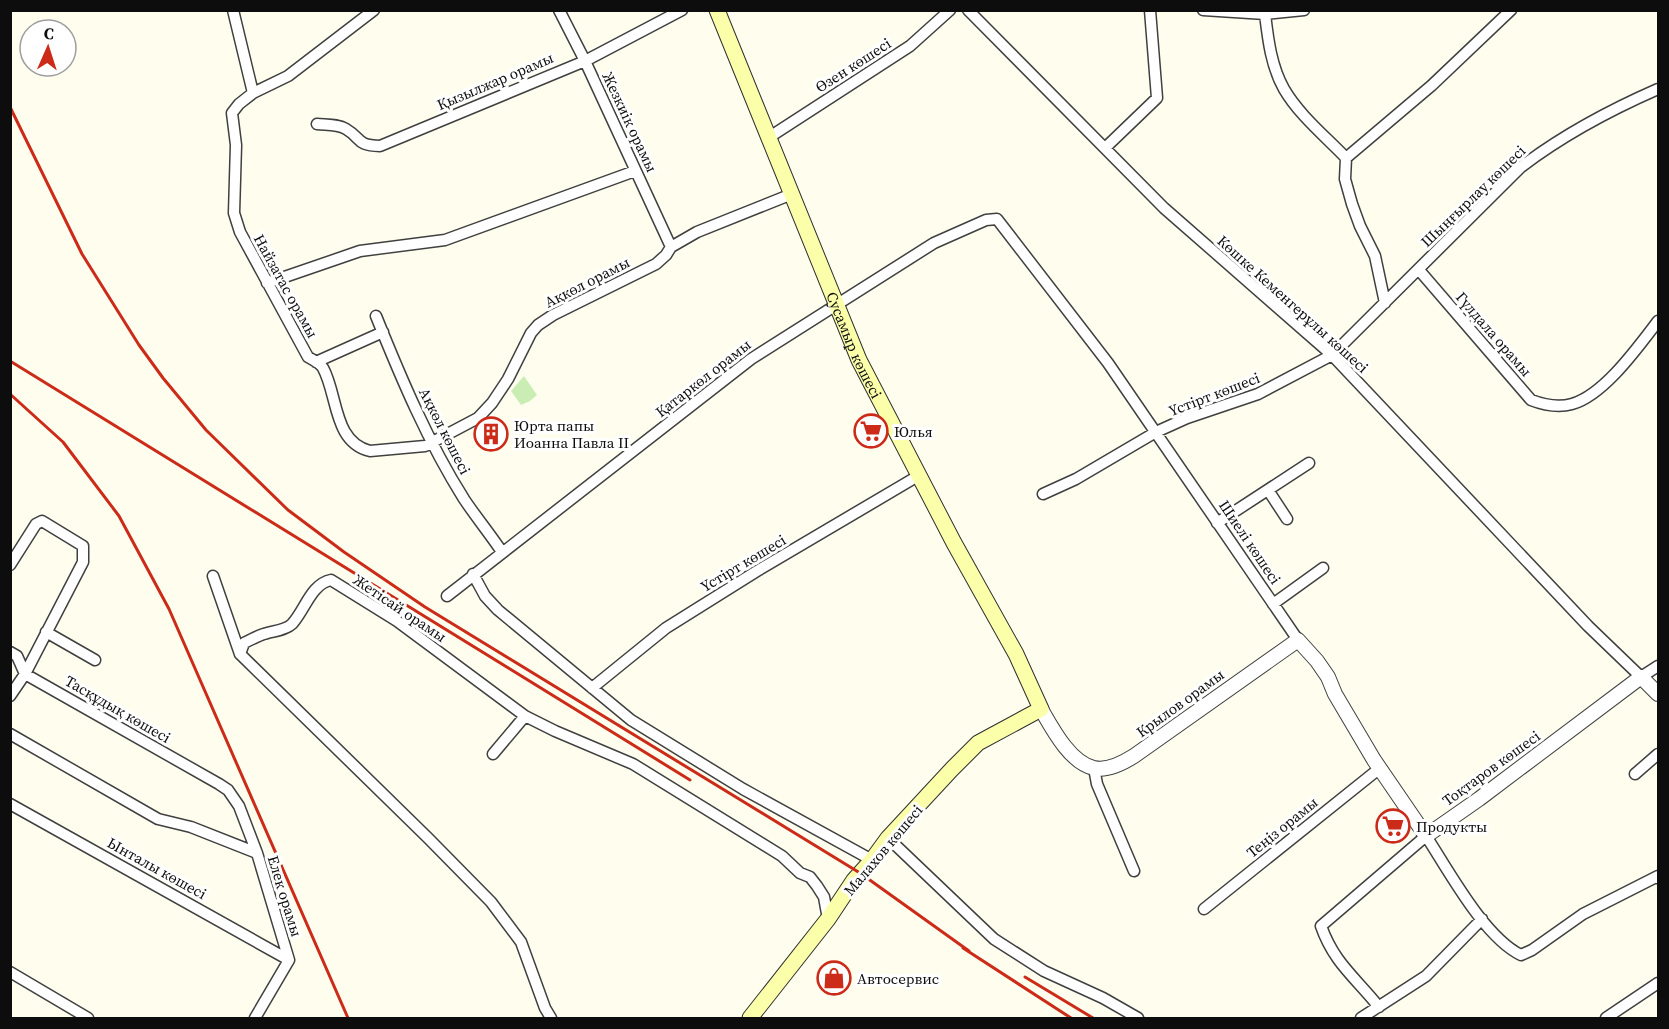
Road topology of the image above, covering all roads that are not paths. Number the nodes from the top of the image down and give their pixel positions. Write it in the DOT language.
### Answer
graph roads {
  1 [pos="233,10"];
  2 [pos="374,10"];
  3 [pos="559,10"];
  4 [pos="682,10"];
  5 [pos="717,10"];
  6 [pos="950,10"];
  7 [pos="968,10"];
  8 [pos="1150,10"];
  9 [pos="1203,10"];
  10 [pos="1304,10"];
  11 [pos="1511,10"];
  12 [pos="1265,14"];
  13 [pos="585,61"];
  14 [pos="1659,89"];
  15 [pos="253,93"];
  16 [pos="317,124"];
  17 [pos="768,138"];
  18 [pos="1105,148"];
  19 [pos="1346,158"];
  20 [pos="635,171"];
  21 [pos="792,194"];
  22 [pos="965,228"];
  23 [pos="671,247"];
  24 [pos="1419,270"];
  25 [pos="267,284"];
  26 [pos="1385,303"];
  27 [pos="836,304"];
  28 [pos="376,316"];
  29 [pos="1659,321"];
  30 [pos="383,332"];
  31 [pos="1332,355"];
  32 [pos="316,362"];
  33 [pos="1156,432"];
  34 [pos="433,442"];
  35 [pos="1309,463"];
  36 [pos="918,476"];
  37 [pos="1268,490"];
  38 [pos="1043,494"];
  39 [pos="1287,519"];
  40 [pos="1217,523"];
  41 [pos="502,552"];
  42 [pos="10,565"];
  43 [pos="1323,568"];
  44 [pos="473,574"];
  45 [pos="213,576"];
  46 [pos="447,596"];
  47 [pos="1273,604"];
  48 [pos="46,632"];
  49 [pos="1298,640"];
  50 [pos="10,652"];
  51 [pos="240,654"];
  52 [pos="95,660"];
  53 [pos="1659,666"];
  54 [pos="24,674"];
  55 [pos="1641,677"];
  56 [pos="592,688"];
  57 [pos="1659,694"];
  58 [pos="10,696"];
  59 [pos="1041,709"];
  60 [pos="525,716"];
  61 [pos="10,734"];
  62 [pos="493,754"];
  63 [pos="1659,754"];
  64 [pos="1094,768"];
  65 [pos="1380,768"];
  66 [pos="1635,774"];
  67 [pos="219,784"];
  68 [pos="10,804"];
  69 [pos="1426,836"];
  70 [pos="888,838"];
  71 [pos="257,853"];
  72 [pos="872,860"];
  73 [pos="1134,871"];
  74 [pos="1658,877"];
  75 [pos="1204,909"];
  76 [pos="828,919"];
  77 [pos="1482,920"];
  78 [pos="289,960"];
  79 [pos="10,972"];
  80 [pos="1659,983"];
  81 [pos="1379,1007"];
  82 [pos="88,1018"];
  83 [pos="255,1018"];
  84 [pos="551,1018"];
  85 [pos="750,1018"];
  86 [pos="1138,1018"];
  87 [pos="1361,1018"];
  88 [pos="1606,1018"];
  1 -- 15 [label="street"];
  2 -- 15 [label="street, Найзатас орамы"];
  3 -- 13 [label="street, Жезкиік орамы"];
  4 -- 13 [label="street, Қызылжар орамы"];
  5 -- 17 [label="main road, Сусамыр көшесі"];
  6 -- 17 [label="street, Өзен көшесі"];
  7 -- 18 [label="street, Көшке Кеменгерұлы көшесі"];
  8 -- 18 [label="street"];
  9 -- 12 [label="street"];
  10 -- 12 [label="street"];
  11 -- 19 [label="street"];
  12 -- 19 [label="street"];
  13 -- 16 [label="street, Қызылжар орамы"];
  13 -- 20 [label="street, Жезкиік орамы"];
  14 -- 24 [label="street, Шыңғырлау көшесі"];
  15 -- 25 [label="street, Найзатас орамы"];
  17 -- 21 [label="main road, Сусамыр көшесі"];
  18 -- 31 [label="street, Көшке Кеменгерұлы көшесі"];
  19 -- 26 [label="street"];
  20 -- 23 [label="street, Жезкиік орамы"];
  20 -- 25 [label="street"];
  21 -- 23 [label="street, Ақкөл орамы"];
  21 -- 27 [label="main road, Сусамыр көшесі"];
  22 -- 27 [label="street, Қатаркөл орамы"];
  22 -- 33 [label="street, Шиелі көшесі"];
  23 -- 34 [label="street, Ақкөл орамы"];
  24 -- 26 [label="street, Шыңғырлау көшесі"];
  24 -- 29 [label="street, Гүлдала орамы"];
  25 -- 32 [label="street, Найзатас орамы"];
  26 -- 31 [label="street, Шыңғырлау көшесі"];
  27 -- 36 [label="main road, Сусамыр көшесі"];
  27 -- 41 [label="street, Қатаркөл орамы"];
  28 -- 30 [label="street, Ақкөл көшесі"];
  30 -- 32 [label="street"];
  30 -- 34 [label="street, Ақкөл көшесі"];
  31 -- 33 [label="street, Үстірт көшесі"];
  31 -- 55 [label="street, Көшке Кеменгерұлы көшесі"];
  32 -- 34 [label="street, Найзатас орамы"];
  33 -- 38 [label="street, Үстірт көшесі"];
  33 -- 40 [label="street, Шиелі көшесі"];
  34 -- 41 [label="street, Ақкөл көшесі"];
  35 -- 37 [label="street"];
  36 -- 56 [label="street, Үстірт көшесі"];
  36 -- 59 [label="main road, Сусамыр көшесі"];
  37 -- 39 [label="street"];
  37 -- 40 [label="street"];
  40 -- 47 [label="street, Шиелі көшесі"];
  41 -- 44 [label="street, Қатаркөл орамы"];
  42 -- 48 [label="street"];
  43 -- 47 [label="street"];
  44 -- 46 [label="street, Қатаркөл орамы"];
  44 -- 56 [label="street"];
  45 -- 51 [label="street"];
  47 -- 49 [label="street, Шиелі көшесі"];
  48 -- 52 [label="street"];
  48 -- 54 [label="street"];
  49 -- 64 [label="street, Крылов орамы"];
  49 -- 65 [label="street, Шиелі көшесі"];
  50 -- 54 [label="street, Тасқұдық көшесі"];
  51 -- 60 [label="street, Жетісай орамы"];
  51 -- 84 [label="street"];
  53 -- 55 [label="street, Тоқтаров көшесі"];
  54 -- 58 [label="street"];
  54 -- 67 [label="street, Тасқұдық көшесі"];
  55 -- 57 [label="street"];
  55 -- 69 [label="street, Тоқтаров көшесі"];
  56 -- 72 [label="street"];
  59 -- 64 [label="street, Сусамыр көшесі"];
  59 -- 70 [label="main road, Малахов көшесі"];
  60 -- 62 [label="street"];
  60 -- 76 [label="street, Жетісай орамы"];
  61 -- 71 [label="street"];
  63 -- 66 [label="street"];
  64 -- 73 [label="street"];
  65 -- 69 [label="street, Шиелі көшесі"];
  65 -- 75 [label="street, Теңіз орамы"];
  67 -- 71 [label="street, Елек орамы"];
  68 -- 78 [label="street, Ынталы көшесі"];
  69 -- 77 [label="street, Шиелі көшесі"];
  69 -- 81 [label="street, Тоқтаров көшесі"];
  70 -- 72 [label="main road, Малахов көшесі"];
  70 -- 86 [label="street"];
  71 -- 78 [label="street, Елек орамы"];
  72 -- 76 [label="main road, Малахов көшесі"];
  74 -- 77 [label="street, Шиелі көшесі"];
  76 -- 85 [label="main road, Малахов көшесі"];
  77 -- 81 [label="street"];
  78 -- 83 [label="street, Елек орамы"];
  79 -- 82 [label="street"];
  80 -- 88 [label="street"];
  81 -- 87 [label="street"];
}
